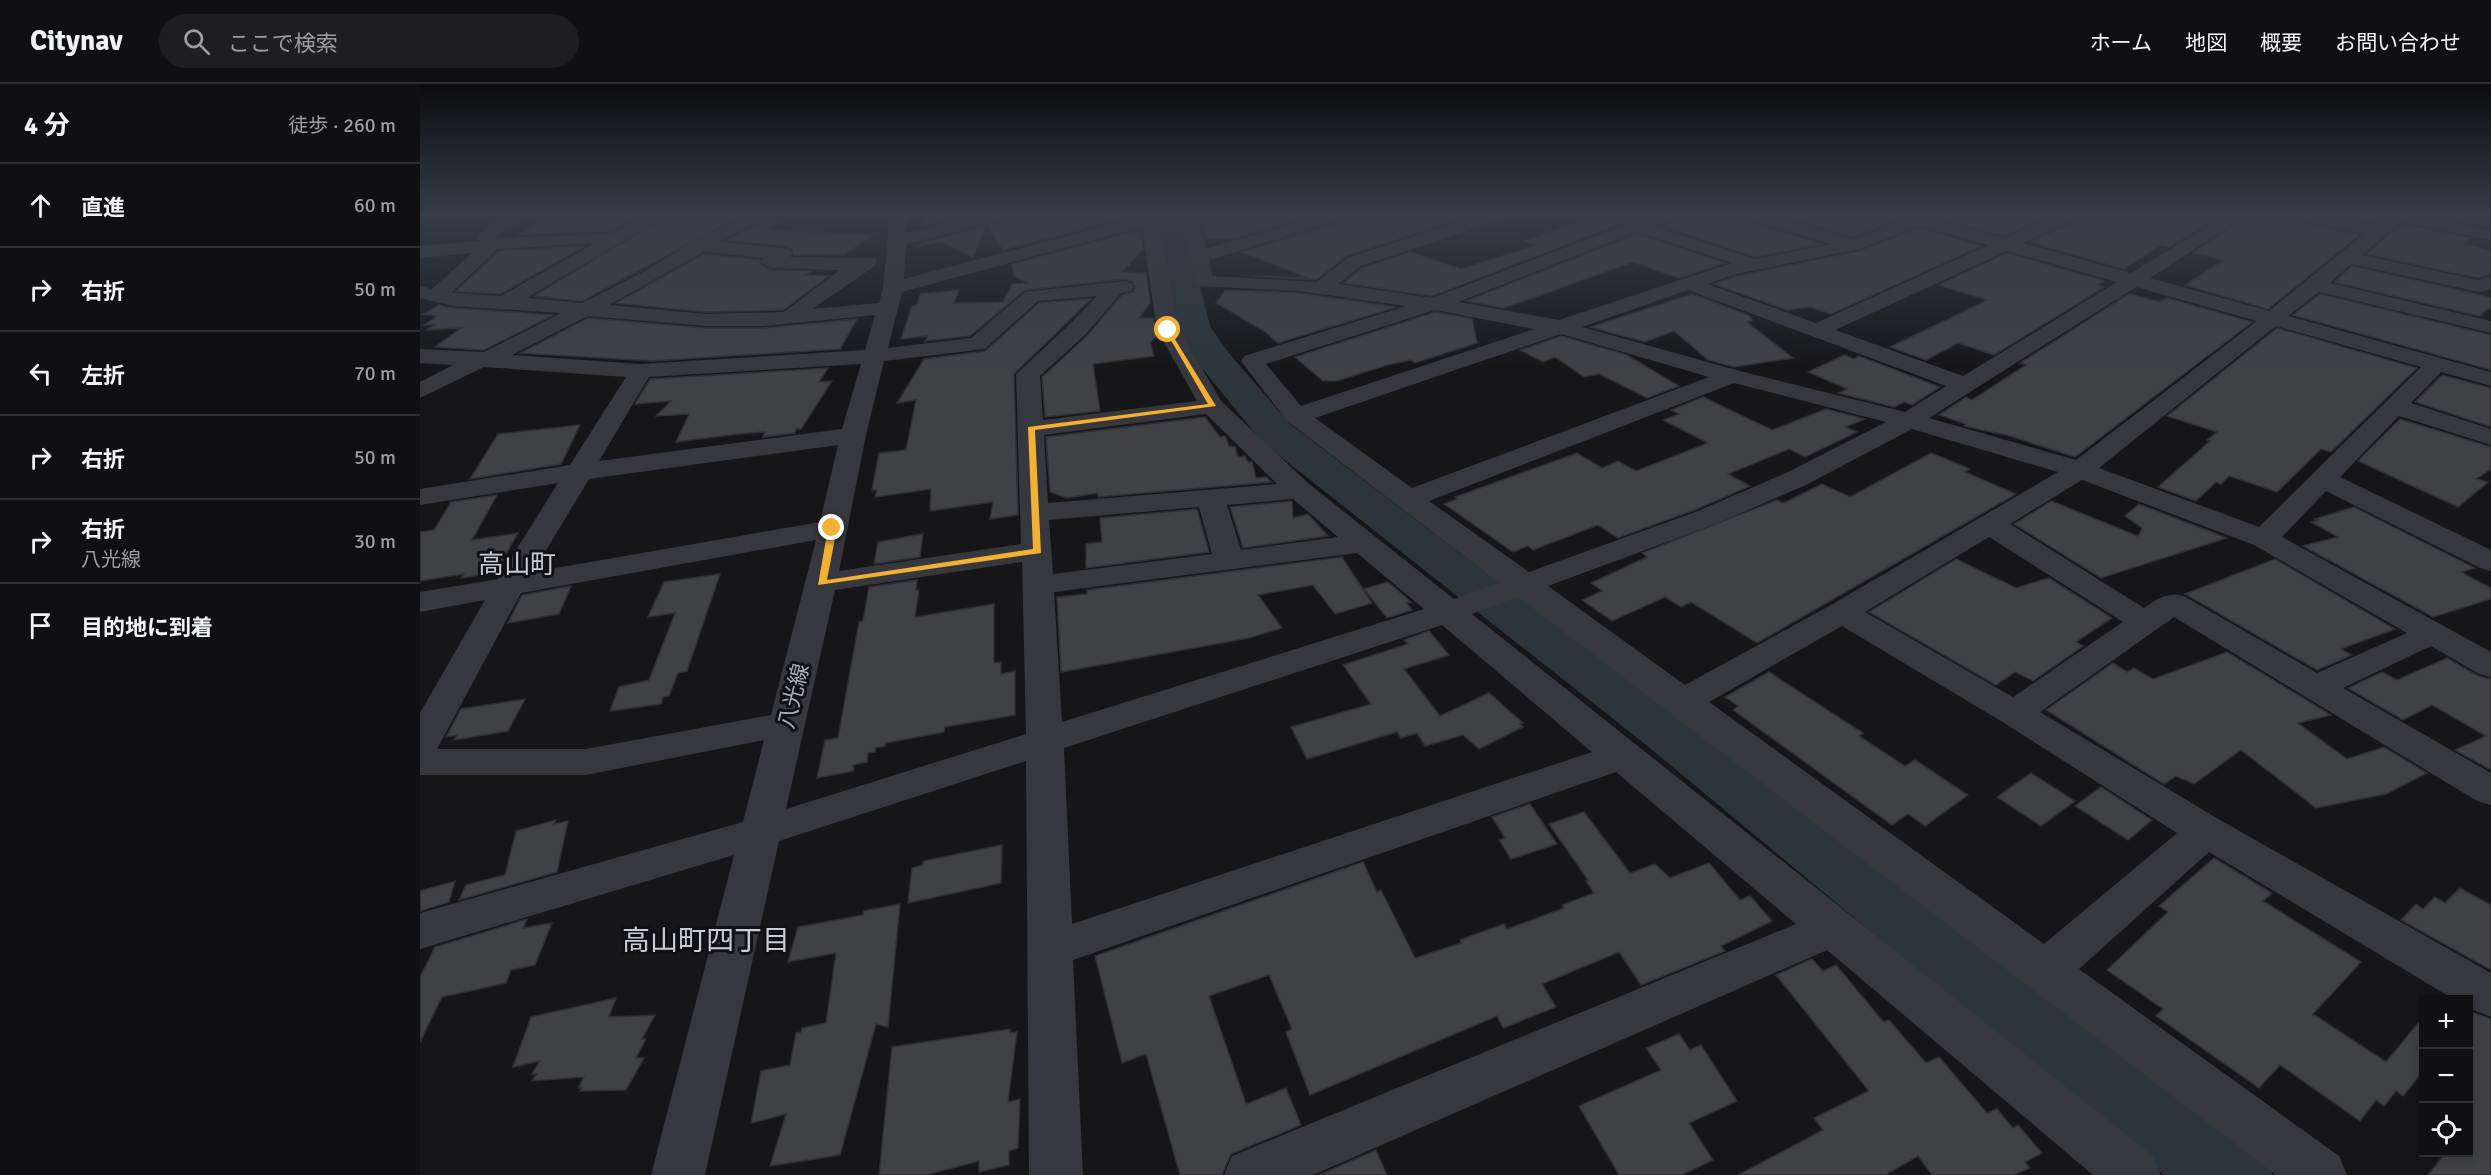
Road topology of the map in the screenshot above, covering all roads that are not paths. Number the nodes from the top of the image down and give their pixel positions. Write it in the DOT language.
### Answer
graph roads {
  1 [pos="467,266"];
  2 [pos="567,266"];
  3 [pos="666,266"];
  4 [pos="859,266"];
  5 [pos="887,266"];
  6 [pos="893,266"];
  7 [pos="1176,266"];
  8 [pos="1185,266"];
  9 [pos="1214,266"];
  10 [pos="1349,266"];
  11 [pos="1522,266"];
  12 [pos="1748,266"];
  13 [pos="1959,266"];
  14 [pos="2089,266"];
  15 [pos="2158,266"];
  16 [pos="2336,266"];
  17 [pos="2387,266"];
  18 [pos="1184,278"];
  19 [pos="2138,279"];
  20 [pos="2491,282"];
  21 [pos="1689,284"];
  22 [pos="2314,285"];
  23 [pos="1115,288"];
  24 [pos="1321,288"];
  25 [pos="432,297"];
  26 [pos="505,302"];
  27 [pos="1434,304"];
  28 [pos="582,310"];
  29 [pos="2273,317"];
  30 [pos="791,318"];
  31 [pos="1560,327"];
  32 [pos="2491,327"];
  33 [pos="1816,331"];
  34 [pos="693,334"];
  35 [pos="420,356"];
  36 [pos="873,356"];
  37 [pos="486,359"];
  38 [pos="2436,364"];
  39 [pos="651,370"];
  40 [pos="1732,376"];
  41 [pos="2491,380"];
  42 [pos="1964,385"];
  43 [pos="420,391"];
  44 [pos="1212,406"];
  45 [pos="2394,406"];
  46 [pos="1296,416"];
  47 [pos="1909,420"];
  48 [pos="1031,429"];
  49 [pos="853,435"];
  50 [pos="2491,437"];
  51 [pos="2080,470"];
  52 [pos="578,472"];
  53 [pos="2323,479"];
  54 [pos="1299,490"];
  55 [pos="420,497"];
  56 [pos="1211,498"];
  57 [pos="1408,499"];
  58 [pos="1036,513"];
  59 [pos="1989,524"];
  60 [pos="832,528"];
  61 [pos="2264,539"];
  62 [pos="1365,543"];
  63 [pos="1229,560"];
  64 [pos="2491,562"];
  65 [pos="1039,568"];
  66 [pos="821,583"];
  67 [pos="509,586"];
  68 [pos="1519,587"];
  69 [pos="420,602"];
  70 [pos="1455,609"];
  71 [pos="1842,612"];
  72 [pos="2144,621"];
  73 [pos="2433,633"];
  74 [pos="2491,666"];
  75 [pos="2316,687"];
  76 [pos="1684,701"];
  77 [pos="2014,713"];
  78 [pos="786,724"];
  79 [pos="1045,741"];
  80 [pos="420,746"];
  81 [pos="1624,755"];
  82 [pos="420,762"];
  83 [pos="2491,791"];
  84 [pos="2206,831"];
  85 [pos="761,832"];
  86 [pos="1833,928"];
  87 [pos="421,932"];
  88 [pos="1049,950"];
  89 [pos="2046,970"];
  90 [pos="2491,997"];
  91 [pos="2132,1174"];
  92 [pos="678,1175"];
  93 [pos="1056,1175"];
  94 [pos="1251,1175"];
  95 [pos="2320,1175"];
  1 -- 25 [label="street"];
  2 -- 26 [label="street"];
  3 -- 28 [label="street"];
  4 -- 30 [label="street"];
  5 -- 30 [label="street"];
  6 -- 36 [label="street, 八光線"];
  7 -- 18 [label="street"];
  8 -- 18 [label="street"];
  9 -- 18 [label="street"];
  10 -- 24 [label="street"];
  11 -- 27 [label="street"];
  12 -- 21 [label="street"];
  13 -- 33 [label="street"];
  14 -- 19 [label="street"];
  15 -- 19 [label="street"];
  16 -- 22 [label="street"];
  17 -- 20 [label="street"];
  18 -- 23 [label="street"];
  18 -- 24 [label="street"];
  18 -- 44 [label="street"];
  19 -- 29 [label="street"];
  19 -- 42 [label="street"];
  21 -- 31 [label="street"];
  21 -- 33 [label="street"];
  22 -- 29 [label="street"];
  22 -- 32 [label="street"];
  23 -- 36 [label="street"];
  23 -- 48 [label="street"];
  24 -- 27 [label="street"];
  25 -- 26 [label="street"];
  26 -- 28 [label="street"];
  27 -- 31 [label="street"];
  27 -- 46 [label="street"];
  28 -- 34 [label="street"];
  28 -- 37 [label="street"];
  29 -- 38 [label="street"];
  29 -- 51 [label="street"];
  30 -- 34 [label="street"];
  31 -- 40 [label="street"];
  31 -- 46 [label="street"];
  33 -- 42 [label="street"];
  34 -- 39 [label="street"];
  35 -- 37 [label="street"];
  36 -- 39 [label="street"];
  36 -- 49 [label="street, 八光線"];
  37 -- 39 [label="street"];
  37 -- 43 [label="street"];
  38 -- 41 [label="street"];
  38 -- 45 [label="street"];
  39 -- 52 [label="street"];
  40 -- 47 [label="street"];
  40 -- 57 [label="street"];
  42 -- 47 [label="street"];
  44 -- 48 [label="street"];
  44 -- 54 [label="street"];
  45 -- 50 [label="street"];
  45 -- 53 [label="street"];
  46 -- 57 [label="street"];
  47 -- 51 [label="street"];
  47 -- 68 [label="street"];
  48 -- 58 [label="street"];
  49 -- 52 [label="street"];
  49 -- 60 [label="street, 八光線"];
  51 -- 59 [label="street"];
  51 -- 61 [label="street"];
  52 -- 55 [label="street"];
  52 -- 67 [label="street"];
  53 -- 61 [label="street"];
  53 -- 64 [label="street"];
  54 -- 56 [label="street"];
  54 -- 62 [label="street"];
  56 -- 58 [label="street"];
  56 -- 63 [label="street"];
  57 -- 68 [label="street"];
  58 -- 65 [label="street"];
  59 -- 71 [label="street"];
  59 -- 72 [label="street"];
  60 -- 66 [label="street, 八光線"];
  60 -- 67 [label="street"];
  61 -- 73 [label="street"];
  62 -- 63 [label="street"];
  62 -- 70 [label="street"];
  63 -- 65 [label="street"];
  65 -- 66 [label="street"];
  65 -- 79 [label="street"];
  66 -- 78 [label="street, 八光線"];
  67 -- 69 [label="street"];
  67 -- 80 [label="street"];
  68 -- 70 [label="street"];
  68 -- 76 [label="street"];
  70 -- 79 [label="street"];
  70 -- 81 [label="street"];
  71 -- 76 [label="street"];
  71 -- 77 [label="street"];
  72 -- 75 [label="street"];
  72 -- 77 [label="street"];
  73 -- 74 [label="street"];
  73 -- 75 [label="street"];
  75 -- 83 [label="street"];
  76 -- 89 [label="street"];
  77 -- 84 [label="street"];
  78 -- 82 [label="street"];
  78 -- 85 [label="street, 八光線"];
  79 -- 85 [label="street"];
  79 -- 88 [label="street"];
  81 -- 86 [label="street"];
  81 -- 88 [label="street"];
  84 -- 89 [label="street"];
  84 -- 90 [label="street"];
  85 -- 87 [label="street"];
  85 -- 92 [label="street, 八光線"];
  86 -- 91 [label="street"];
  86 -- 94 [label="street"];
  88 -- 93 [label="street"];
  89 -- 95 [label="street"];
}
